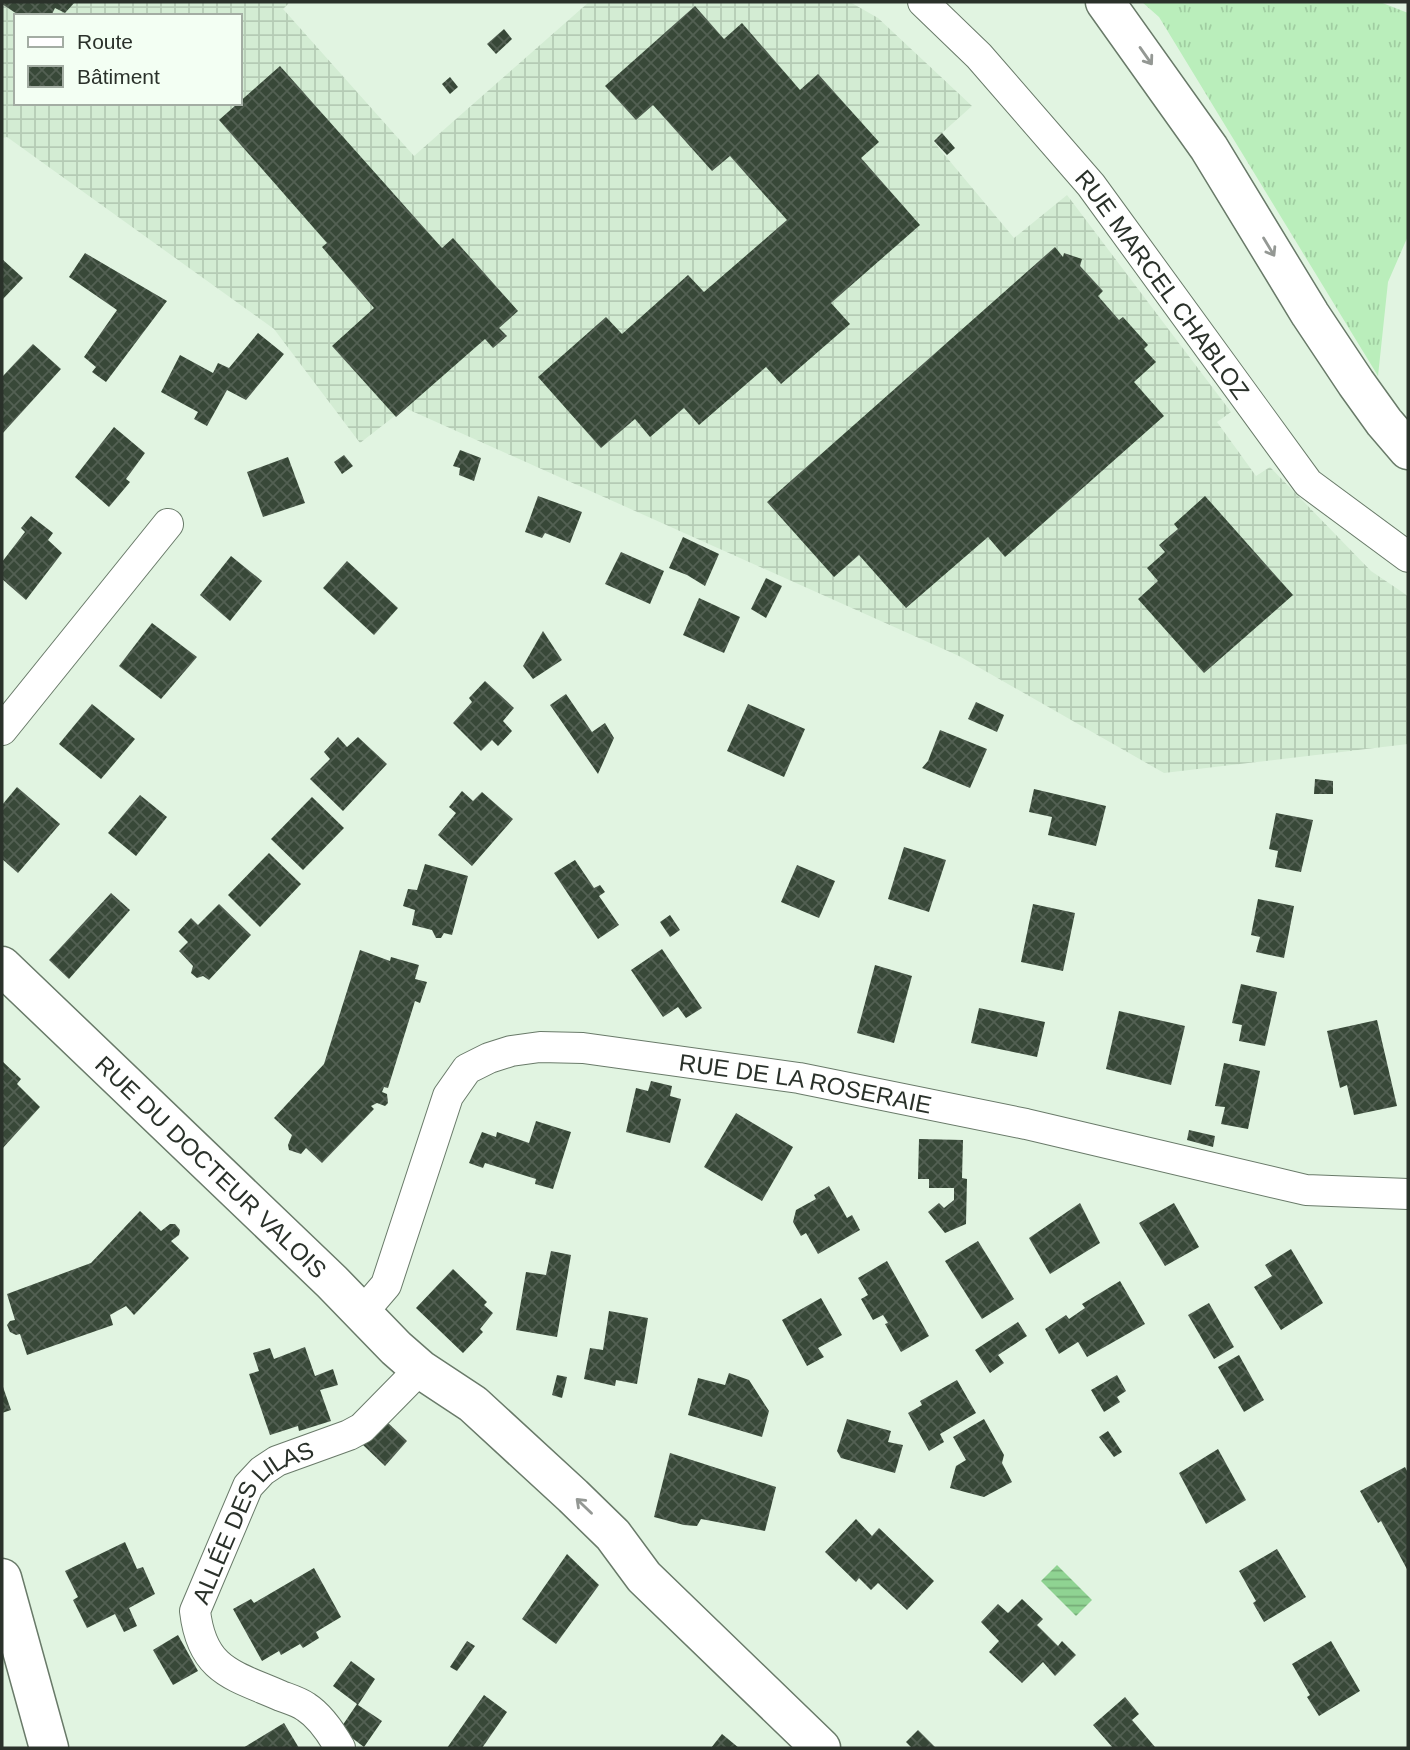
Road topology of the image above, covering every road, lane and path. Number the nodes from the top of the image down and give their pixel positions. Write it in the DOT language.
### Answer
graph roads {
  1 [pos="923,2"];
  2 [pos="1105,2"];
  3 [pos="1408,450"];
  4 [pos="167,524"];
  5 [pos="1408,557"];
  6 [pos="2,730"];
  7 [pos="2,965"];
  8 [pos="1408,1194"];
  9 [pos="362,1314"];
  10 [pos="421,1368"];
  11 [pos="2,1578"];
  12 [pos="49,1748"];
  13 [pos="340,1748"];
  14 [pos="821,1748"];
  1 -- 5 [label="street, RUE MARCEL CHABLOZ"];
  2 -- 3 [label="main road, one-way"];
  4 -- 6 [label="street"];
  7 -- 9 [label="main road, RUE DU DOCTEUR VALOIS"];
  8 -- 9 [label="street, RUE DE LA ROSERAIE"];
  9 -- 10 [label="main road, RUE DU DOCTEUR VALOIS"];
  10 -- 13 [label="street, ALLÉE DES LILAS"];
  10 -- 14 [label="main road, RUE DU DOCTEUR VALOIS"];
  11 -- 12 [label="main road"];
}
